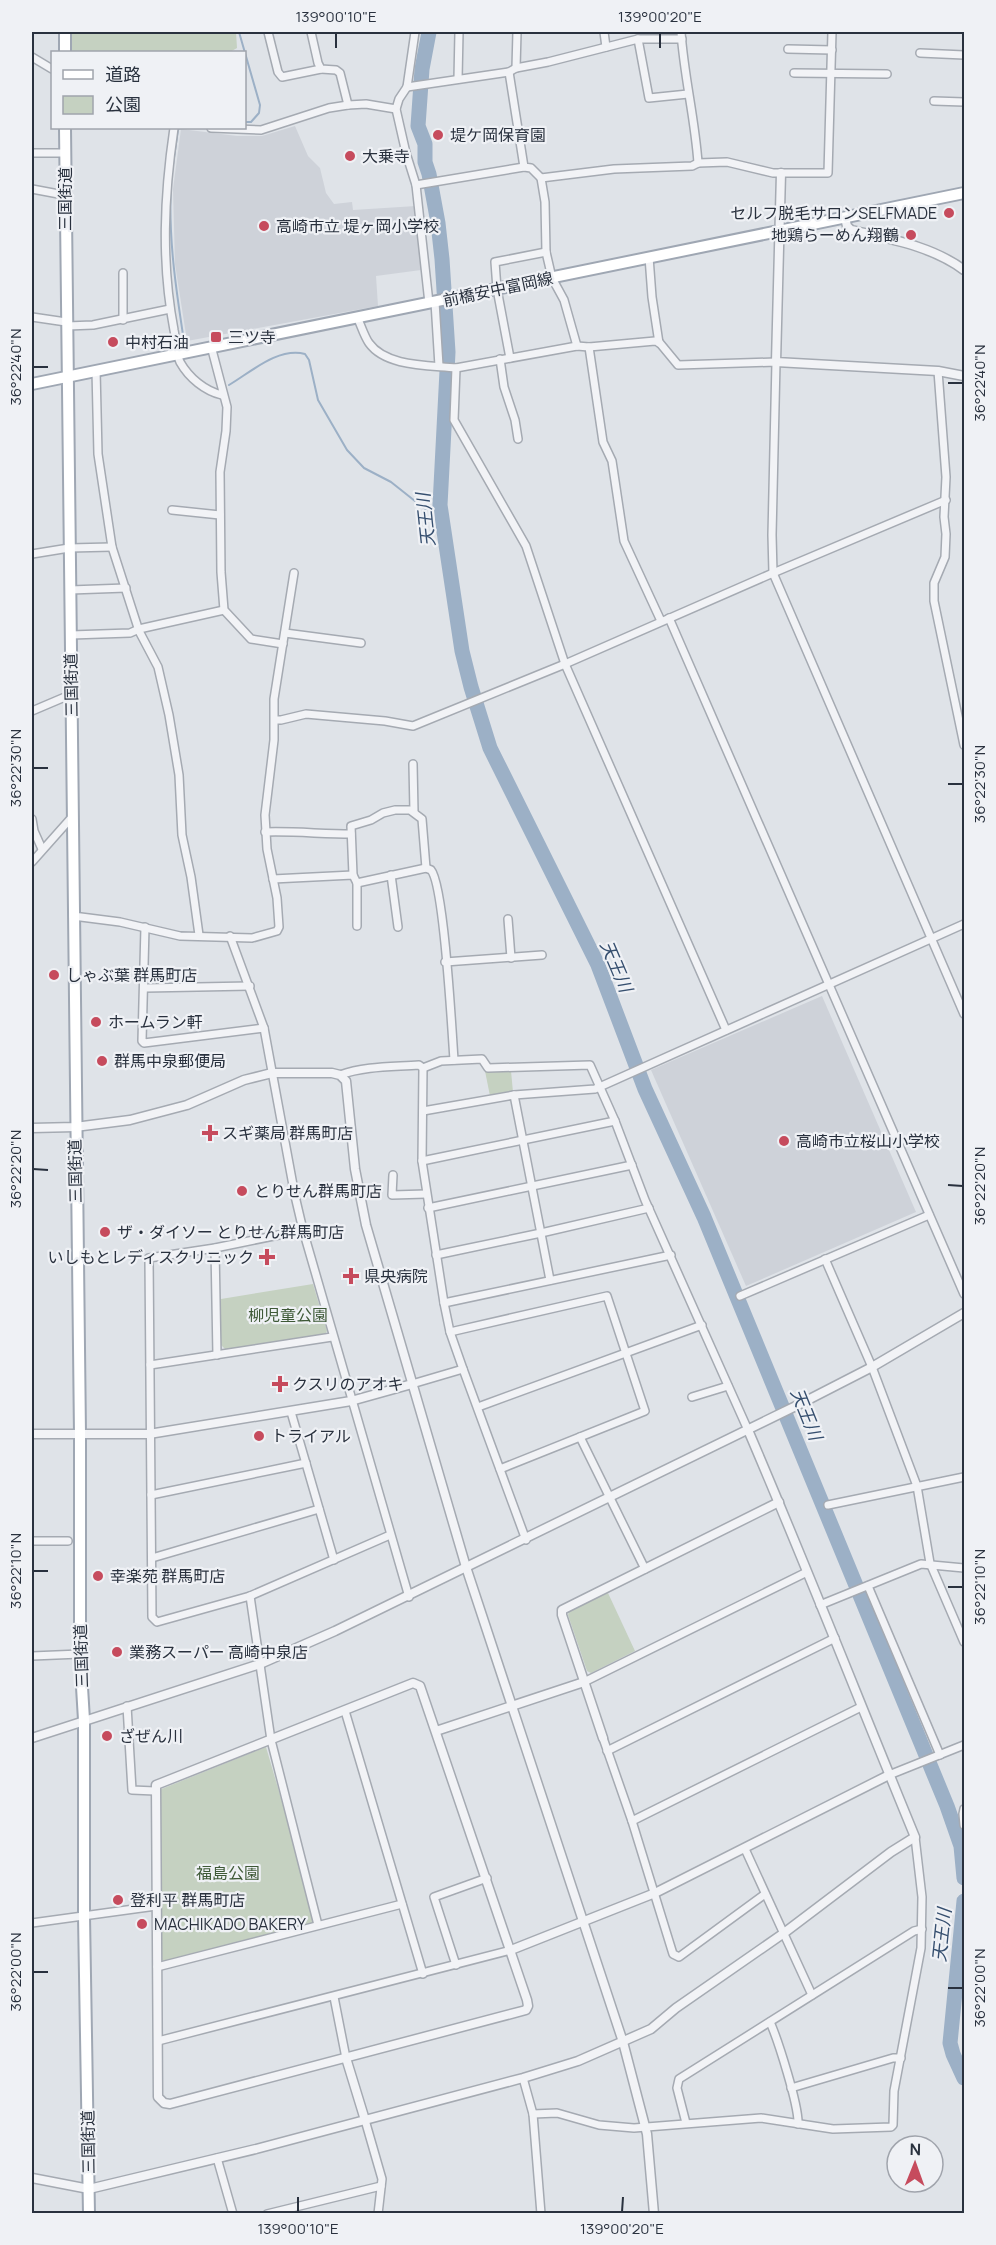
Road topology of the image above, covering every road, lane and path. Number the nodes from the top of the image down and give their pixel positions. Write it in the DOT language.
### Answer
graph roads {
  1 [pos="65,32"];
  2 [pos="268,32"];
  3 [pos="311,32"];
  4 [pos="415,32"];
  5 [pos="459,32"];
  6 [pos="517,32"];
  7 [pos="604,32"];
  8 [pos="832,32"];
  9 [pos="681,35"];
  10 [pos="638,39"];
  11 [pos="606,47"];
  12 [pos="788,49"];
  13 [pos="832,50"];
  14 [pos="65,51"];
  15 [pos="920,53"];
  16 [pos="964,55"];
  17 [pos="32,57"];
  18 [pos="51,68"];
  19 [pos="321,69"];
  20 [pos="512,70"];
  21 [pos="794,73"];
  22 [pos="831,73"];
  23 [pos="887,74"];
  24 [pos="458,79"];
  25 [pos="407,87"];
  26 [pos="688,94"];
  27 [pos="934,101"];
  28 [pos="964,102"];
  29 [pos="348,105"];
  30 [pos="396,109"];
  31 [pos="65,129"];
  32 [pos="174,129"];
  33 [pos="236,129"];
  34 [pos="32,153"];
  35 [pos="65,153"];
  36 [pos="698,163"];
  37 [pos="524,167"];
  38 [pos="781,172"];
  39 [pos="541,178"];
  40 [pos="416,185"];
  41 [pos="32,189"];
  42 [pos="964,193"];
  43 [pos="64,195"];
  44 [pos="845,218"];
  45 [pos="778,230"];
  46 [pos="546,252"];
  47 [pos="649,257"];
  48 [pos="964,270"];
  49 [pos="123,273"];
  50 [pos="552,278"];
  51 [pos="497,288"];
  52 [pos="432,303"];
  53 [pos="170,309"];
  54 [pos="32,317"];
  55 [pos="357,317"];
  56 [pos="123,320"];
  57 [pos="66,324"];
  58 [pos="660,344"];
  59 [pos="211,346"];
  60 [pos="577,346"];
  61 [pos="589,347"];
  62 [pos="178,352"];
  63 [pos="510,358"];
  64 [pos="500,360"];
  65 [pos="776,362"];
  66 [pos="439,366"];
  67 [pos="456,368"];
  68 [pos="96,370"];
  69 [pos="938,371"];
  70 [pos="69,376"];
  71 [pos="964,376"];
  72 [pos="32,384"];
  73 [pos="222,395"];
  74 [pos="518,439"];
  75 [pos="946,501"];
  76 [pos="172,510"];
  77 [pos="219,515"];
  78 [pos="112,547"];
  79 [pos="69,548"];
  80 [pos="32,554"];
  81 [pos="294,573"];
  82 [pos="773,573"];
  83 [pos="126,588"];
  84 [pos="70,590"];
  85 [pos="224,610"];
  86 [pos="669,618"];
  87 [pos="661,621"];
  88 [pos="139,629"];
  89 [pos="285,633"];
  90 [pos="71,635"];
  91 [pos="361,643"];
  92 [pos="283,644"];
  93 [pos="565,664"];
  94 [pos="72,694"];
  95 [pos="32,711"];
  96 [pos="275,720"];
  97 [pos="964,745"];
  98 [pos="413,764"];
  99 [pos="414,812"];
  100 [pos="72,817"];
  101 [pos="32,819"];
  102 [pos="265,832"];
  103 [pos="351,834"];
  104 [pos="42,849"];
  105 [pos="32,862"];
  106 [pos="426,868"];
  107 [pos="353,875"];
  108 [pos="391,875"];
  109 [pos="273,879"];
  110 [pos="357,883"];
  111 [pos="73,916"];
  112 [pos="508,919"];
  113 [pos="964,924"];
  114 [pos="357,926"];
  115 [pos="146,927"];
  116 [pos="398,927"];
  117 [pos="199,935"];
  118 [pos="230,936"];
  119 [pos="932,939"];
  120 [pos="542,955"];
  121 [pos="511,958"];
  122 [pos="446,962"];
  123 [pos="829,983"];
  124 [pos="250,986"];
  125 [pos="145,988"];
  126 [pos="964,1014"];
  127 [pos="264,1028"];
  128 [pos="726,1030"];
  129 [pos="454,1060"];
  130 [pos="423,1068"];
  131 [pos="272,1073"];
  132 [pos="340,1075"];
  133 [pos="599,1086"];
  134 [pos="514,1095"];
  135 [pos="423,1111"];
  136 [pos="615,1121"];
  137 [pos="75,1127"];
  138 [pos="32,1128"];
  139 [pos="522,1141"];
  140 [pos="422,1161"];
  141 [pos="632,1165"];
  142 [pos="393,1175"];
  143 [pos="531,1187"];
  144 [pos="426,1194"];
  145 [pos="428,1208"];
  146 [pos="649,1208"];
  147 [pos="929,1215"];
  148 [pos="303,1230"];
  149 [pos="541,1233"];
  150 [pos="214,1248"];
  151 [pos="436,1255"];
  152 [pos="671,1255"];
  153 [pos="825,1259"];
  154 [pos="550,1280"];
  155 [pos="964,1294"];
  156 [pos="740,1296"];
  157 [pos="444,1303"];
  158 [pos="964,1313"];
  159 [pos="702,1325"];
  160 [pos="450,1332"];
  161 [pos="332,1337"];
  162 [pos="626,1353"];
  163 [pos="217,1355"];
  164 [pos="150,1365"];
  165 [pos="872,1367"];
  166 [pos="463,1369"];
  167 [pos="412,1384"];
  168 [pos="728,1386"];
  169 [pos="692,1397"];
  170 [pos="351,1401"];
  171 [pos="478,1407"];
  172 [pos="291,1412"];
  173 [pos="748,1430"];
  174 [pos="32,1434"];
  175 [pos="80,1434"];
  176 [pos="149,1434"];
  177 [pos="580,1437"];
  178 [pos="306,1463"];
  179 [pos="500,1469"];
  180 [pos="964,1477"];
  181 [pos="917,1486"];
  182 [pos="151,1495"];
  183 [pos="609,1499"];
  184 [pos="779,1502"];
  185 [pos="828,1505"];
  186 [pos="319,1509"];
  187 [pos="390,1535"];
  188 [pos="526,1540"];
  189 [pos="32,1541"];
  190 [pos="68,1541"];
  191 [pos="152,1558"];
  192 [pos="334,1560"];
  193 [pos="930,1563"];
  194 [pos="466,1568"];
  195 [pos="964,1568"];
  196 [pos="645,1569"];
  197 [pos="807,1572"];
  198 [pos="865,1586"];
  199 [pos="250,1596"];
  200 [pos="409,1597"];
  201 [pos="820,1605"];
  202 [pos="836,1638"];
  203 [pos="964,1642"];
  204 [pos="80,1654"];
  205 [pos="32,1656"];
  206 [pos="260,1664"];
  207 [pos="584,1682"];
  208 [pos="127,1706"];
  209 [pos="510,1707"];
  210 [pos="861,1707"];
  211 [pos="345,1711"];
  212 [pos="84,1720"];
  213 [pos="436,1731"];
  214 [pos="32,1738"];
  215 [pos="603,1738"];
  216 [pos="271,1740"];
  217 [pos="964,1745"];
  218 [pos="607,1751"];
  219 [pos="937,1756"];
  220 [pos="889,1775"];
  221 [pos="155,1791"];
  222 [pos="964,1809"];
  223 [pos="632,1821"];
  224 [pos="964,1825"];
  225 [pos="915,1837"];
  226 [pos="745,1849"];
  227 [pos="487,1878"];
  228 [pos="655,1893"];
  229 [pos="765,1894"];
  230 [pos="402,1904"];
  231 [pos="156,1906"];
  232 [pos="84,1916"];
  233 [pos="583,1921"];
  234 [pos="32,1923"];
  235 [pos="318,1926"];
  236 [pos="922,1929"];
  237 [pos="784,1933"];
  238 [pos="511,1950"];
  239 [pos="456,1965"];
  240 [pos="157,1967"];
  241 [pos="423,1974"];
  242 [pos="812,1995"];
  243 [pos="334,1997"];
  244 [pos="770,2022"];
  245 [pos="158,2041"];
  246 [pos="623,2042"];
  247 [pos="346,2058"];
  248 [pos="901,2058"];
  249 [pos="524,2078"];
  250 [pos="791,2088"];
  251 [pos="533,2114"];
  252 [pos="365,2120"];
  253 [pos="686,2123"];
  254 [pos="798,2124"];
  255 [pos="646,2128"];
  256 [pos="218,2158"];
  257 [pos="32,2178"];
  258 [pos="381,2186"];
  259 [pos="89,2190"];
  260 [pos="268,2213"];
  261 [pos="89,2214"];
  262 [pos="233,2214"];
  263 [pos="378,2214"];
  264 [pos="541,2214"];
  265 [pos="654,2214"];
  1 -- 14 [label="main road"];
  2 -- 19 [label="street"];
  3 -- 19 [label="street"];
  4 -- 25 [label="street"];
  5 -- 24 [label="street"];
  6 -- 20 [label="street"];
  7 -- 11 [label="street"];
  8 -- 13 [label="street"];
  9 -- 10 [label="street"];
  9 -- 26 [label="street"];
  10 -- 11 [label="street"];
  10 -- 26 [label="street"];
  11 -- 20 [label="street"];
  12 -- 13 [label="street"];
  13 -- 22 [label="street"];
  15 -- 16 [label="street"];
  17 -- 18 [label="street"];
  19 -- 29 [label="street"];
  20 -- 24 [label="street"];
  20 -- 37 [label="street"];
  21 -- 22 [label="street"];
  22 -- 23 [label="street"];
  22 -- 38 [label="street"];
  24 -- 25 [label="street"];
  25 -- 30 [label="street"];
  26 -- 36 [label="street"];
  27 -- 28 [label="street"];
  29 -- 30 [label="street"];
  29 -- 33 [label="street"];
  30 -- 40 [label="street"];
  31 -- 35 [label="main road, 三国街道"];
  32 -- 53 [label="street"];
  34 -- 35 [label="street"];
  35 -- 43 [label="main road, 三国街道"];
  36 -- 38 [label="street"];
  36 -- 39 [label="street"];
  37 -- 39 [label="street"];
  37 -- 40 [label="street"];
  38 -- 45 [label="street"];
  39 -- 46 [label="street"];
  40 -- 52 [label="street"];
  41 -- 43 [label="street"];
  42 -- 44 [label="main road, 前橋安中富岡線"];
  43 -- 57 [label="main road, 三国街道"];
  44 -- 45 [label="main road, 前橋安中富岡線"];
  44 -- 48 [label="street"];
  45 -- 47 [label="main road, 前橋安中富岡線"];
  45 -- 65 [label="street"];
  46 -- 50 [label="street"];
  46 -- 51 [label="street"];
  47 -- 50 [label="main road, 前橋安中富岡線"];
  47 -- 58 [label="street"];
  49 -- 56 [label="street"];
  50 -- 51 [label="main road, 前橋安中富岡線"];
  50 -- 60 [label="street"];
  51 -- 52 [label="main road, 前橋安中富岡線"];
  51 -- 63 [label="street"];
  52 -- 55 [label="main road, 前橋安中富岡線"];
  52 -- 66 [label="street"];
  53 -- 56 [label="street"];
  53 -- 62 [label="street"];
  54 -- 57 [label="street"];
  55 -- 59 [label="main road, 前橋安中富岡線"];
  55 -- 66 [label="street"];
  56 -- 57 [label="street"];
  57 -- 70 [label="main road, 三国街道"];
  58 -- 61 [label="street"];
  58 -- 65 [label="street"];
  59 -- 62 [label="main road, 前橋安中富岡線"];
  59 -- 73 [label="street"];
  60 -- 61 [label="street"];
  60 -- 63 [label="street"];
  61 -- 87 [label="street"];
  62 -- 68 [label="main road, 前橋安中富岡線"];
  62 -- 73 [label="street"];
  63 -- 64 [label="street"];
  64 -- 67 [label="street"];
  64 -- 74 [label="street"];
  65 -- 69 [label="street"];
  65 -- 82 [label="street"];
  66 -- 67 [label="street"];
  67 -- 93 [label="street"];
  68 -- 70 [label="main road, 前橋安中富岡線"];
  68 -- 78 [label="street"];
  69 -- 71 [label="street"];
  69 -- 75 [label="street"];
  70 -- 72 [label="main road, 前橋安中富岡線"];
  70 -- 79 [label="main road, 三国街道"];
  73 -- 77 [label="street"];
  75 -- 82 [label="street"];
  75 -- 97 [label="street"];
  76 -- 77 [label="street"];
  77 -- 85 [label="street"];
  78 -- 79 [label="street"];
  78 -- 83 [label="street"];
  79 -- 80 [label="street"];
  79 -- 84 [label="main road, 三国街道"];
  81 -- 89 [label="street"];
  82 -- 86 [label="street"];
  82 -- 119 [label="street"];
  83 -- 84 [label="street"];
  83 -- 88 [label="street"];
  84 -- 90 [label="main road, 三国街道"];
  85 -- 88 [label="street"];
  85 -- 92 [label="street"];
  86 -- 87 [label="street"];
  86 -- 123 [label="street"];
  87 -- 93 [label="street"];
  88 -- 90 [label="street"];
  88 -- 117 [label="street"];
  89 -- 91 [label="street"];
  89 -- 92 [label="street"];
  90 -- 94 [label="main road, 三国街道"];
  92 -- 96 [label="street"];
  93 -- 96 [label="street"];
  93 -- 128 [label="street"];
  94 -- 95 [label="street"];
  94 -- 100 [label="main road, 三国街道"];
  96 -- 102 [label="street"];
  98 -- 99 [label="street"];
  99 -- 103 [label="street"];
  99 -- 106 [label="street"];
  100 -- 104 [label="street"];
  100 -- 111 [label="main road, 三国街道"];
  101 -- 104 [label="street"];
  102 -- 103 [label="street"];
  102 -- 109 [label="street"];
  103 -- 107 [label="street"];
  104 -- 105 [label="street"];
  106 -- 108 [label="street"];
  106 -- 122 [label="street"];
  107 -- 109 [label="street"];
  107 -- 110 [label="street"];
  108 -- 110 [label="street"];
  108 -- 116 [label="street"];
  109 -- 118 [label="street"];
  110 -- 114 [label="street"];
  111 -- 115 [label="street"];
  111 -- 137 [label="main road, 三国街道"];
  112 -- 121 [label="street"];
  113 -- 119 [label="street"];
  115 -- 117 [label="street"];
  115 -- 125 [label="street"];
  117 -- 118 [label="street"];
  118 -- 124 [label="street"];
  119 -- 123 [label="street"];
  119 -- 126 [label="street"];
  120 -- 121 [label="street"];
  121 -- 122 [label="street"];
  122 -- 129 [label="street"];
  123 -- 128 [label="street"];
  123 -- 147 [label="street"];
  124 -- 125 [label="street"];
  124 -- 127 [label="street"];
  125 -- 127 [label="street"];
  127 -- 131 [label="street"];
  128 -- 133 [label="street"];
  129 -- 130 [label="street"];
  129 -- 133 [label="street"];
  130 -- 132 [label="street"];
  130 -- 135 [label="street"];
  131 -- 132 [label="street"];
  131 -- 137 [label="street"];
  131 -- 148 [label="street"];
  132 -- 167 [label="street"];
  133 -- 134 [label="street"];
  133 -- 136 [label="street"];
  134 -- 135 [label="street"];
  134 -- 139 [label="street"];
  135 -- 140 [label="street"];
  136 -- 139 [label="street"];
  136 -- 141 [label="street"];
  137 -- 138 [label="street"];
  137 -- 175 [label="main road, 三国街道"];
  139 -- 140 [label="street"];
  139 -- 143 [label="street"];
  140 -- 144 [label="street"];
  141 -- 143 [label="street"];
  141 -- 146 [label="street"];
  142 -- 144 [label="street"];
  143 -- 145 [label="street"];
  143 -- 149 [label="street"];
  144 -- 145 [label="street"];
  145 -- 151 [label="street"];
  146 -- 149 [label="street"];
  146 -- 152 [label="street"];
  147 -- 153 [label="street"];
  147 -- 155 [label="street"];
  148 -- 150 [label="street"];
  148 -- 161 [label="street"];
  149 -- 151 [label="street"];
  149 -- 154 [label="street"];
  150 -- 163 [label="street"];
  150 -- 164 [label="street"];
  151 -- 157 [label="street"];
  152 -- 154 [label="street"];
  152 -- 159 [label="street"];
  153 -- 156 [label="street"];
  153 -- 165 [label="street"];
  154 -- 157 [label="street"];
  157 -- 160 [label="street"];
  158 -- 165 [label="street"];
  159 -- 162 [label="street"];
  159 -- 168 [label="street"];
  160 -- 162 [label="street"];
  160 -- 166 [label="street"];
  161 -- 163 [label="street"];
  161 -- 170 [label="street"];
  162 -- 171 [label="street"];
  162 -- 177 [label="street"];
  163 -- 164 [label="street"];
  164 -- 176 [label="street"];
  165 -- 173 [label="street"];
  165 -- 181 [label="street"];
  166 -- 167 [label="street"];
  166 -- 171 [label="street"];
  167 -- 170 [label="street"];
  167 -- 194 [label="street"];
  168 -- 169 [label="street"];
  168 -- 173 [label="street"];
  170 -- 172 [label="street"];
  170 -- 187 [label="street"];
  171 -- 179 [label="street"];
  172 -- 176 [label="street"];
  172 -- 178 [label="street"];
  173 -- 183 [label="street"];
  173 -- 184 [label="street"];
  174 -- 175 [label="street"];
  175 -- 176 [label="street"];
  175 -- 204 [label="main road, 三国街道"];
  176 -- 182 [label="street"];
  177 -- 179 [label="street"];
  177 -- 183 [label="street"];
  178 -- 182 [label="street"];
  178 -- 186 [label="street"];
  179 -- 188 [label="street"];
  180 -- 181 [label="street"];
  181 -- 185 [label="street"];
  181 -- 193 [label="street"];
  182 -- 191 [label="street"];
  183 -- 188 [label="street"];
  183 -- 196 [label="street"];
  184 -- 196 [label="street"];
  184 -- 197 [label="street"];
  186 -- 191 [label="street"];
  186 -- 192 [label="street"];
  187 -- 192 [label="street"];
  187 -- 200 [label="street"];
  188 -- 194 [label="street"];
  189 -- 190 [label="street"];
  191 -- 199 [label="street"];
  192 -- 199 [label="street"];
  193 -- 195 [label="street"];
  193 -- 198 [label="street"];
  193 -- 203 [label="street"];
  194 -- 200 [label="street"];
  194 -- 209 [label="street"];
  196 -- 207 [label="street"];
  197 -- 201 [label="street"];
  197 -- 207 [label="street"];
  198 -- 201 [label="street"];
  198 -- 219 [label="street"];
  199 -- 206 [label="street"];
  200 -- 206 [label="street"];
  201 -- 202 [label="street"];
  202 -- 210 [label="street"];
  202 -- 218 [label="street"];
  204 -- 205 [label="street"];
  204 -- 212 [label="main road, 三国街道"];
  206 -- 208 [label="street"];
  206 -- 216 [label="street"];
  207 -- 209 [label="street"];
  207 -- 215 [label="street"];
  208 -- 212 [label="street"];
  208 -- 221 [label="street"];
  209 -- 213 [label="street"];
  209 -- 233 [label="street"];
  210 -- 220 [label="street"];
  210 -- 223 [label="street"];
  211 -- 213 [label="street"];
  211 -- 216 [label="street"];
  211 -- 230 [label="street"];
  212 -- 214 [label="street"];
  212 -- 232 [label="main road, 三国街道"];
  213 -- 227 [label="street"];
  215 -- 218 [label="street"];
  216 -- 221 [label="street"];
  216 -- 235 [label="street"];
  217 -- 219 [label="street"];
  218 -- 223 [label="street"];
  219 -- 220 [label="street"];
  220 -- 225 [label="street"];
  220 -- 226 [label="street"];
  221 -- 231 [label="street"];
  222 -- 224 [label="street"];
  223 -- 228 [label="street"];
  225 -- 236 [label="street"];
  225 -- 237 [label="street"];
  226 -- 228 [label="street"];
  226 -- 229 [label="street"];
  227 -- 238 [label="street"];
  227 -- 239 [label="street"];
  228 -- 229 [label="street"];
  228 -- 233 [label="street"];
  229 -- 237 [label="street"];
  230 -- 235 [label="street"];
  230 -- 241 [label="street"];
  231 -- 232 [label="street"];
  231 -- 240 [label="street"];
  232 -- 234 [label="street"];
  232 -- 259 [label="main road, 三国街道"];
  233 -- 238 [label="street"];
  233 -- 246 [label="street"];
  235 -- 240 [label="street"];
  236 -- 242 [label="street"];
  236 -- 248 [label="street"];
  237 -- 242 [label="street"];
  237 -- 246 [label="street"];
  238 -- 239 [label="street"];
  238 -- 247 [label="street"];
  239 -- 241 [label="street"];
  240 -- 245 [label="street"];
  241 -- 243 [label="street"];
  242 -- 244 [label="street"];
  243 -- 245 [label="street"];
  243 -- 247 [label="street"];
  244 -- 250 [label="street"];
  244 -- 253 [label="street"];
  245 -- 247 [label="street"];
  246 -- 249 [label="street"];
  246 -- 255 [label="street"];
  247 -- 252 [label="street"];
  248 -- 250 [label="street"];
  248 -- 254 [label="street"];
  249 -- 251 [label="street"];
  249 -- 252 [label="street"];
  250 -- 254 [label="street"];
  251 -- 255 [label="street"];
  251 -- 264 [label="street"];
  252 -- 256 [label="street"];
  252 -- 258 [label="street"];
  253 -- 254 [label="street"];
  253 -- 255 [label="street"];
  255 -- 265 [label="street"];
  256 -- 259 [label="street"];
  256 -- 262 [label="street"];
  257 -- 259 [label="street"];
  258 -- 260 [label="street"];
  258 -- 263 [label="street"];
  259 -- 261 [label="main road, 三国街道"];
}
